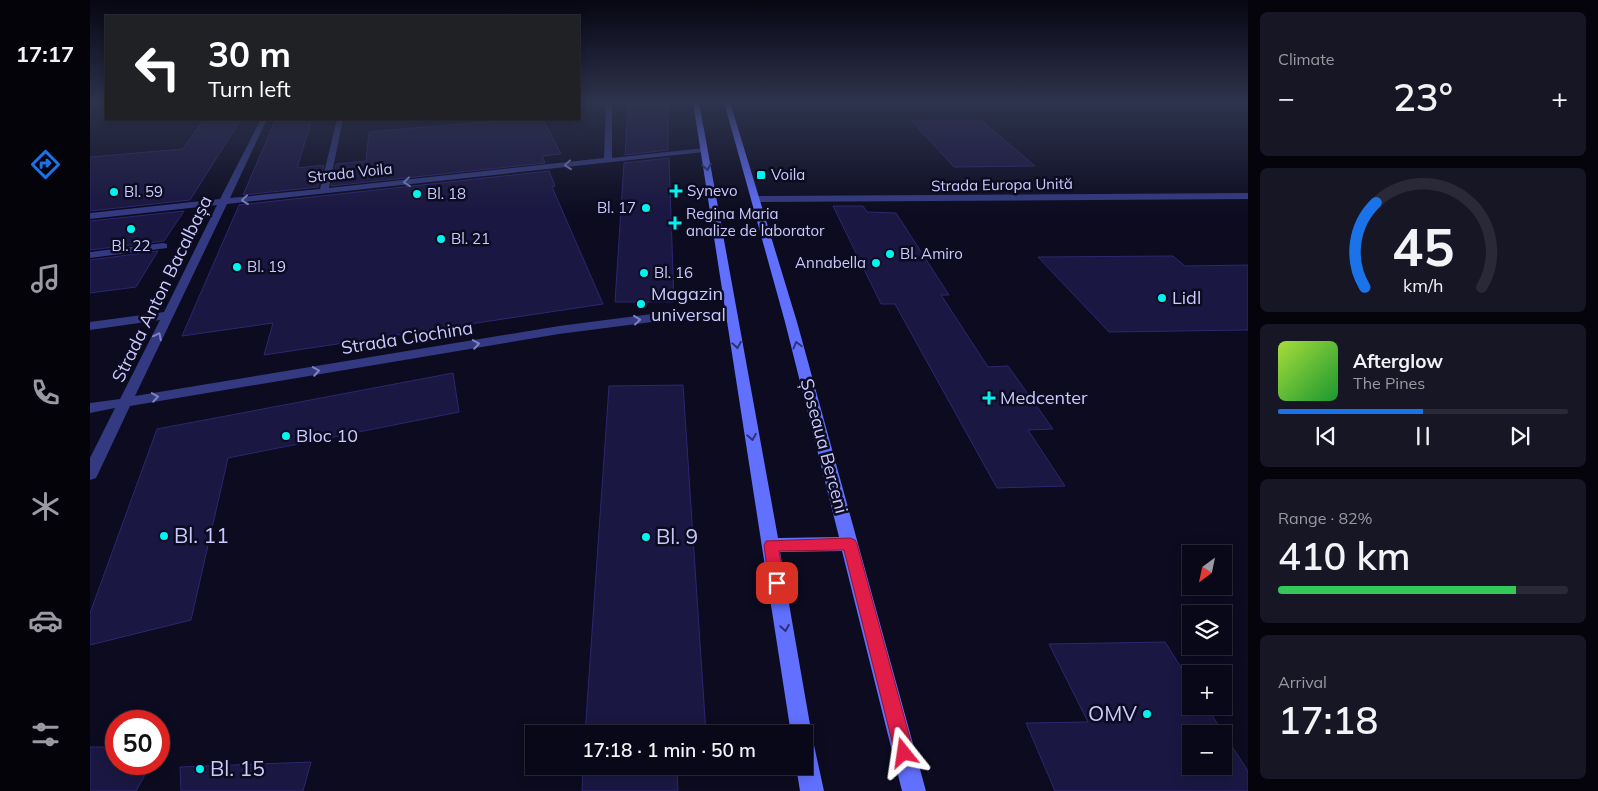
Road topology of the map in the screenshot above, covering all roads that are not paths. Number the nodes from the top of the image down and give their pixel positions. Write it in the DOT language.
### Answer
graph roads {
  1 [pos="254,139"];
  2 [pos="336,139"];
  3 [pos="608,139"];
  4 [pos="702,139"];
  5 [pos="738,139"];
  6 [pos="704,150"];
  7 [pos="608,160"];
  8 [pos="324,191"];
  9 [pos="1248,196"];
  10 [pos="756,199"];
  11 [pos="224,202"];
  12 [pos="90,216"];
  13 [pos="163,246"];
  14 [pos="90,255"];
  15 [pos="168,315"];
  16 [pos="732,316"];
  17 [pos="90,326"];
  18 [pos="125,402"];
  19 [pos="90,408"];
  20 [pos="90,474"];
  21 [pos="850,544"];
  22 [pos="771,545"];
  23 [pos="801,725"];
  24 [pos="809,775"];
  25 [pos="812,791"];
  26 [pos="914,791"];
  1 -- 11 [label="street, Strada Anton Bacalbașa"];
  2 -- 8 [label="street"];
  3 -- 7 [label="street"];
  4 -- 6 [label="main road"];
  5 -- 10 [label="main road, Șoseaua Berceni"];
  6 -- 7 [label="street, Strada Voila"];
  6 -- 16 [label="main road, one-way"];
  7 -- 8 [label="street, Strada Voila, one-way"];
  8 -- 11 [label="street, Strada Voila, one-way"];
  9 -- 10 [label="street, Strada Europa Unită"];
  21 -- 10 [label="main road, Șoseaua Berceni, one-way"];
  11 -- 12 [label="street, Strada Voila"];
  11 -- 15 [label="street, Strada Anton Bacalbașa"];
  13 -- 14 [label="street"];
  15 -- 17 [label="street"];
  18 -- 15 [label="street, Strada Anton Bacalbașa, one-way"];
  18 -- 16 [label="street, Strada Ciochina, one-way"];
  16 -- 22 [label="main road, one-way"];
  18 -- 19 [label="street, Strada Ciochina"];
  18 -- 20 [label="street, Strada Anton Bacalbașa"];
  21 -- 22 [label="main road"];
  21 -- 26 [label="main road, Șoseaua Berceni"];
  22 -- 23 [label="main road, one-way"];
  24 -- 25 [label="main road"];
}
